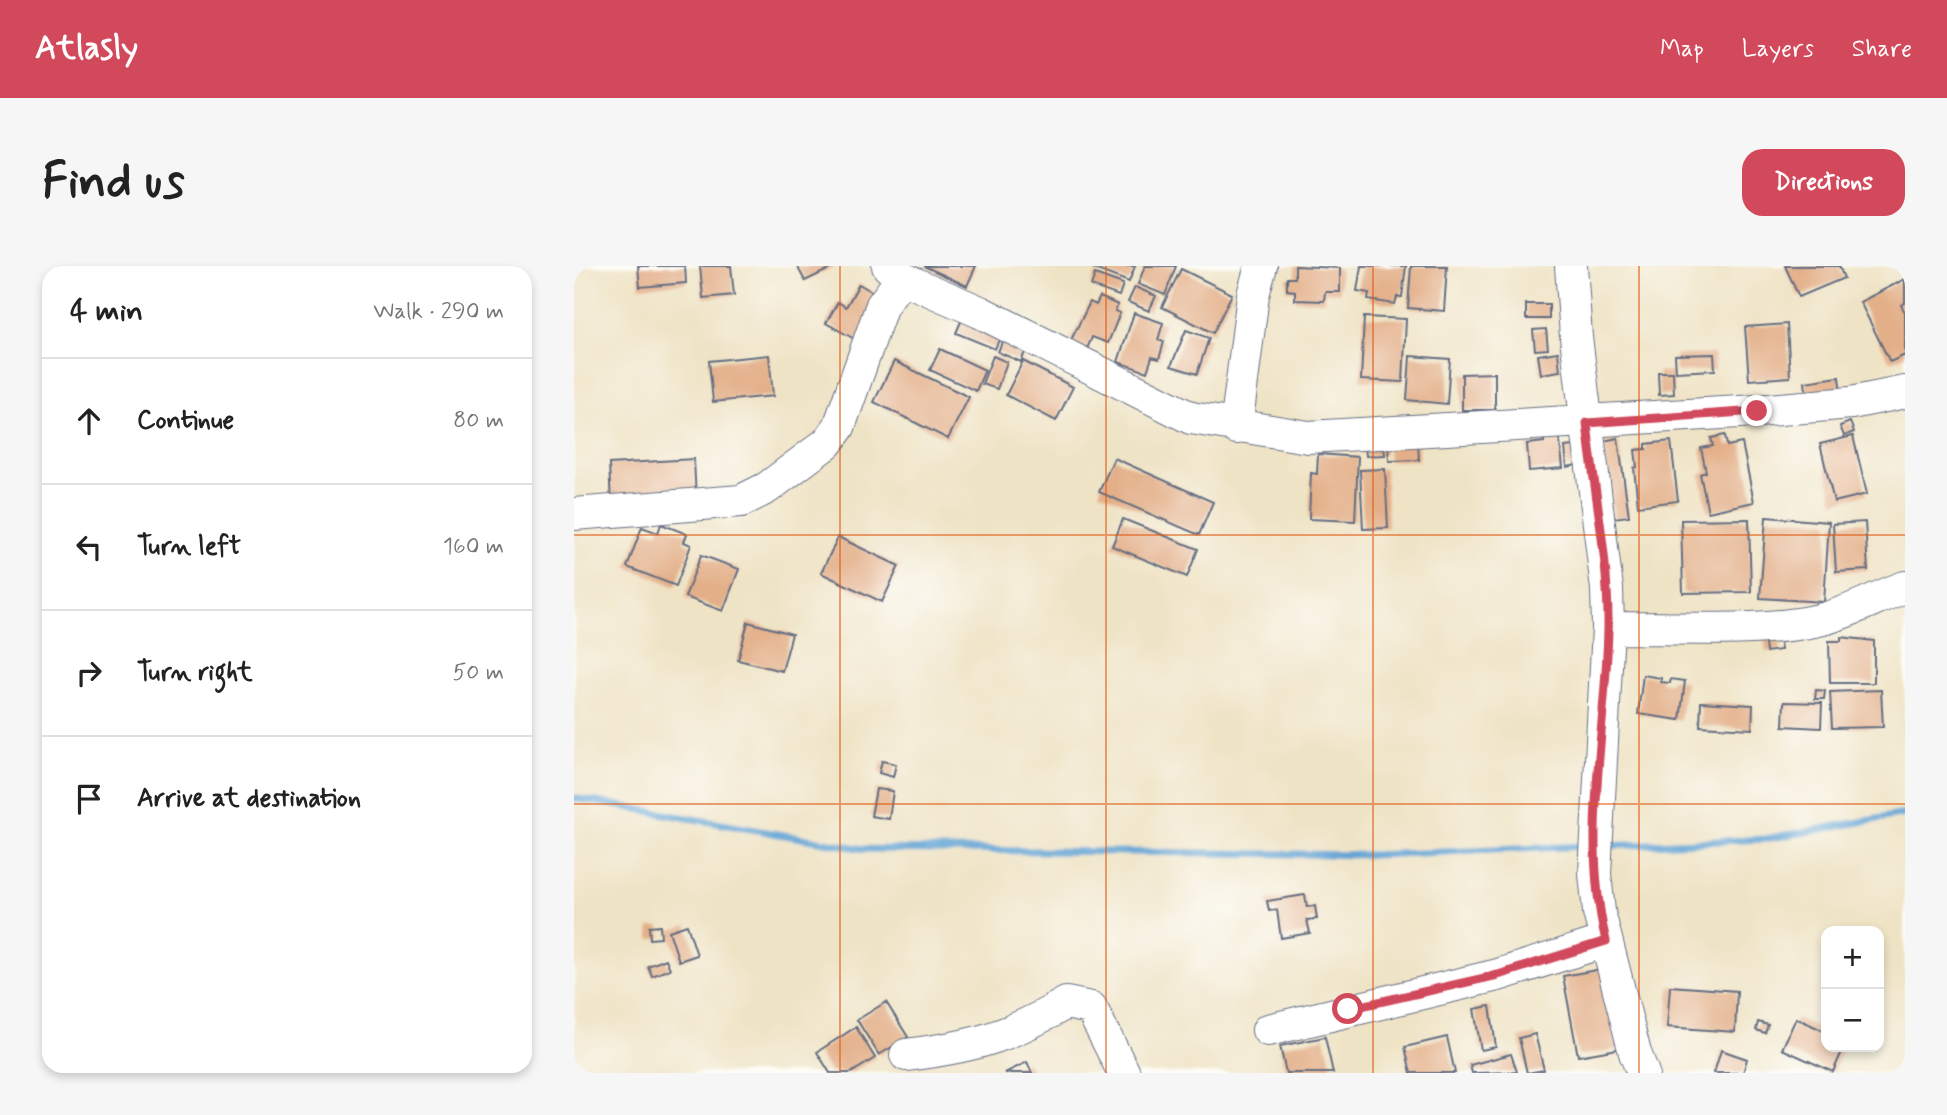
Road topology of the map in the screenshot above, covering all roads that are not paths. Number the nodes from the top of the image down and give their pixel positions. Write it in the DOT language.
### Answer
graph roads {
  1 [pos="1261,266"];
  2 [pos="1571,266"];
  3 [pos="895,272"];
  4 [pos="1905,392"];
  5 [pos="1587,423"];
  6 [pos="1236,428"];
  7 [pos="574,514"];
  8 [pos="1905,587"];
  9 [pos="1608,628"];
  10 [pos="1606,941"];
  11 [pos="1268,1030"];
  12 [pos="906,1055"];
  13 [pos="1124,1073"];
  14 [pos="1643,1073"];
  1 -- 6 [label="street"];
  2 -- 5 [label="street"];
  3 -- 6 [label="street"];
  3 -- 7 [label="street"];
  4 -- 5 [label="street"];
  5 -- 6 [label="street"];
  5 -- 9 [label="street"];
  8 -- 9 [label="street"];
  9 -- 10 [label="street"];
  10 -- 11 [label="street"];
  10 -- 14 [label="street"];
  12 -- 13 [label="street"];
}
